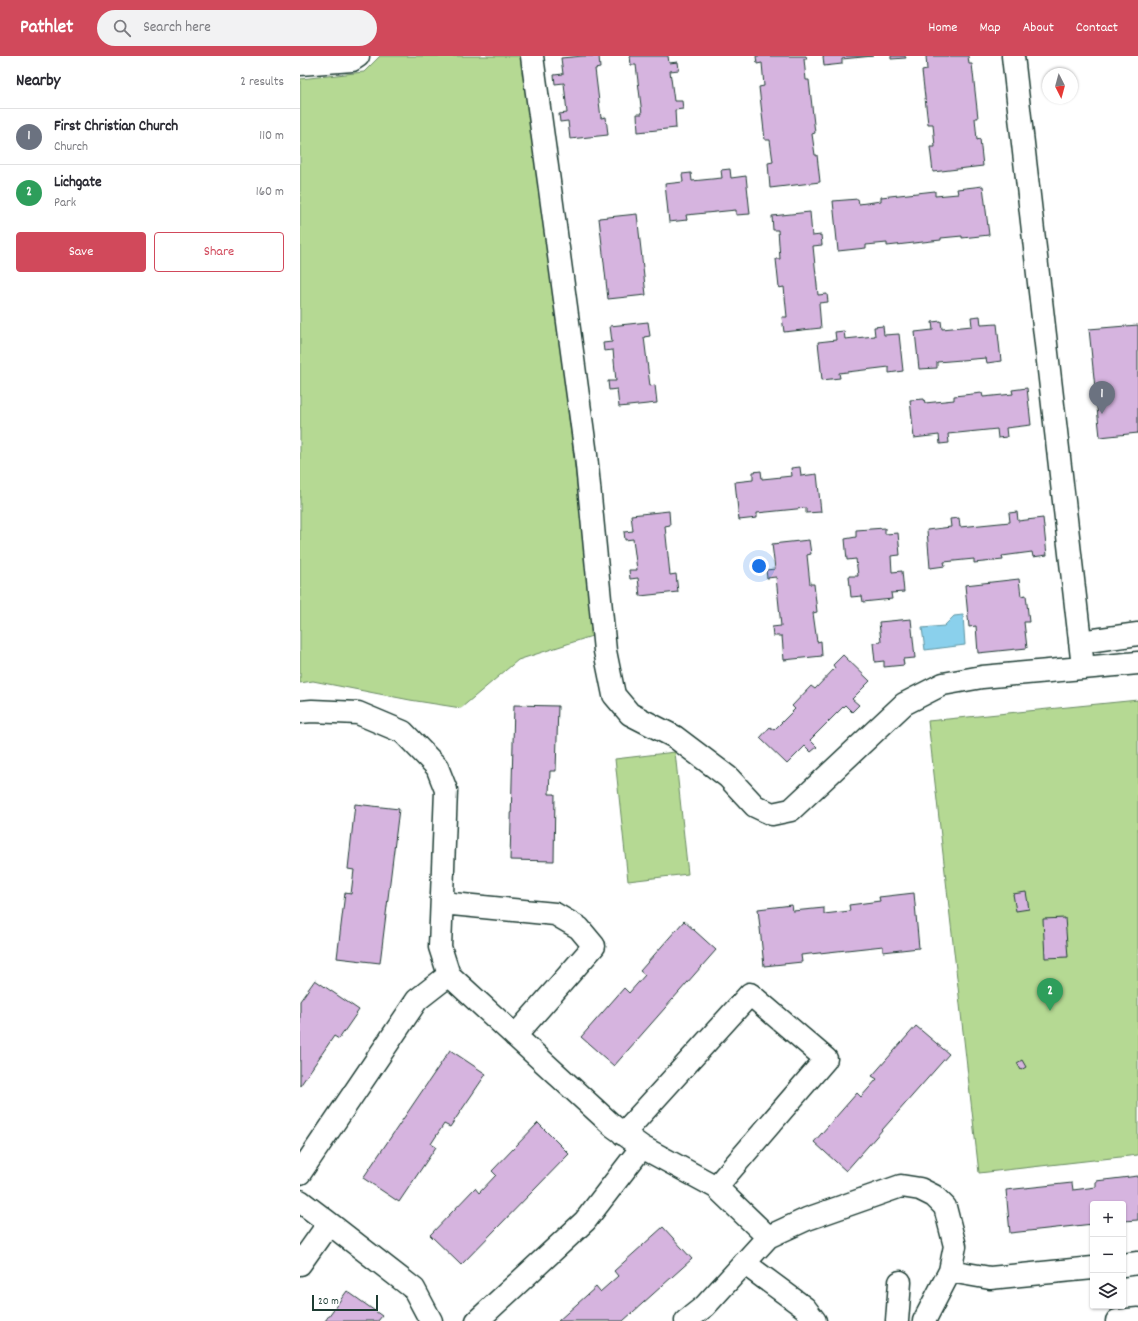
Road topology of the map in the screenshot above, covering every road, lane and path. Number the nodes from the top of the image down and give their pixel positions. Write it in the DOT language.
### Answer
graph roads {
  1 [pos="358,56"];
  2 [pos="532,56"];
  3 [pos="1013,56"];
  4 [pos="300,64"];
  5 [pos="1138,634"];
  6 [pos="1080,642"];
  7 [pos="1138,663"];
  8 [pos="1083,667"];
  9 [pos="300,712"];
  10 [pos="442,903"];
  11 [pos="449,975"];
  12 [pos="515,1036"];
  13 [pos="623,1134"];
  14 [pos="642,1147"];
  15 [pos="300,1173"];
  16 [pos="716,1187"];
  17 [pos="300,1201"];
  18 [pos="330,1223"];
  19 [pos="768,1237"];
  20 [pos="744,1263"];
  21 [pos="1138,1263"];
  22 [pos="300,1264"];
  23 [pos="1126,1265"];
  24 [pos="1090,1268"];
  25 [pos="950,1271"];
  26 [pos="900,1282"];
  27 [pos="1138,1319"];
  28 [pos="431,1321"];
  29 [pos="476,1321"];
  30 [pos="686,1321"];
  31 [pos="815,1321"];
  32 [pos="897,1321"];
  33 [pos="924,1321"];
  34 [pos="1117,1321"];
  1 -- 4 [label="street"];
  2 -- 8 [label="street"];
  3 -- 6 [label="street"];
  5 -- 6 [label="street"];
  6 -- 8 [label="street"];
  7 -- 8 [label="street"];
  9 -- 10 [label="street"];
  10 -- 11 [label="street"];
  10 -- 12 [label="street"];
  11 -- 12 [label="street"];
  11 -- 15 [label="street"];
  12 -- 13 [label="street"];
  13 -- 14 [label="street"];
  13 -- 16 [label="street"];
  14 -- 16 [label="street"];
  14 -- 29 [label="street"];
  16 -- 19 [label="street"];
  17 -- 18 [label="street"];
  18 -- 22 [label="street"];
  18 -- 28 [label="street"];
  19 -- 20 [label="street"];
  19 -- 25 [label="street"];
  20 -- 30 [label="street"];
  20 -- 31 [label="street"];
  21 -- 23 [label="street"];
  24 -- 25 [label="street"];
  25 -- 33 [label="street"];
  26 -- 32 [label="street"];
  27 -- 34 [label="street"];
}
